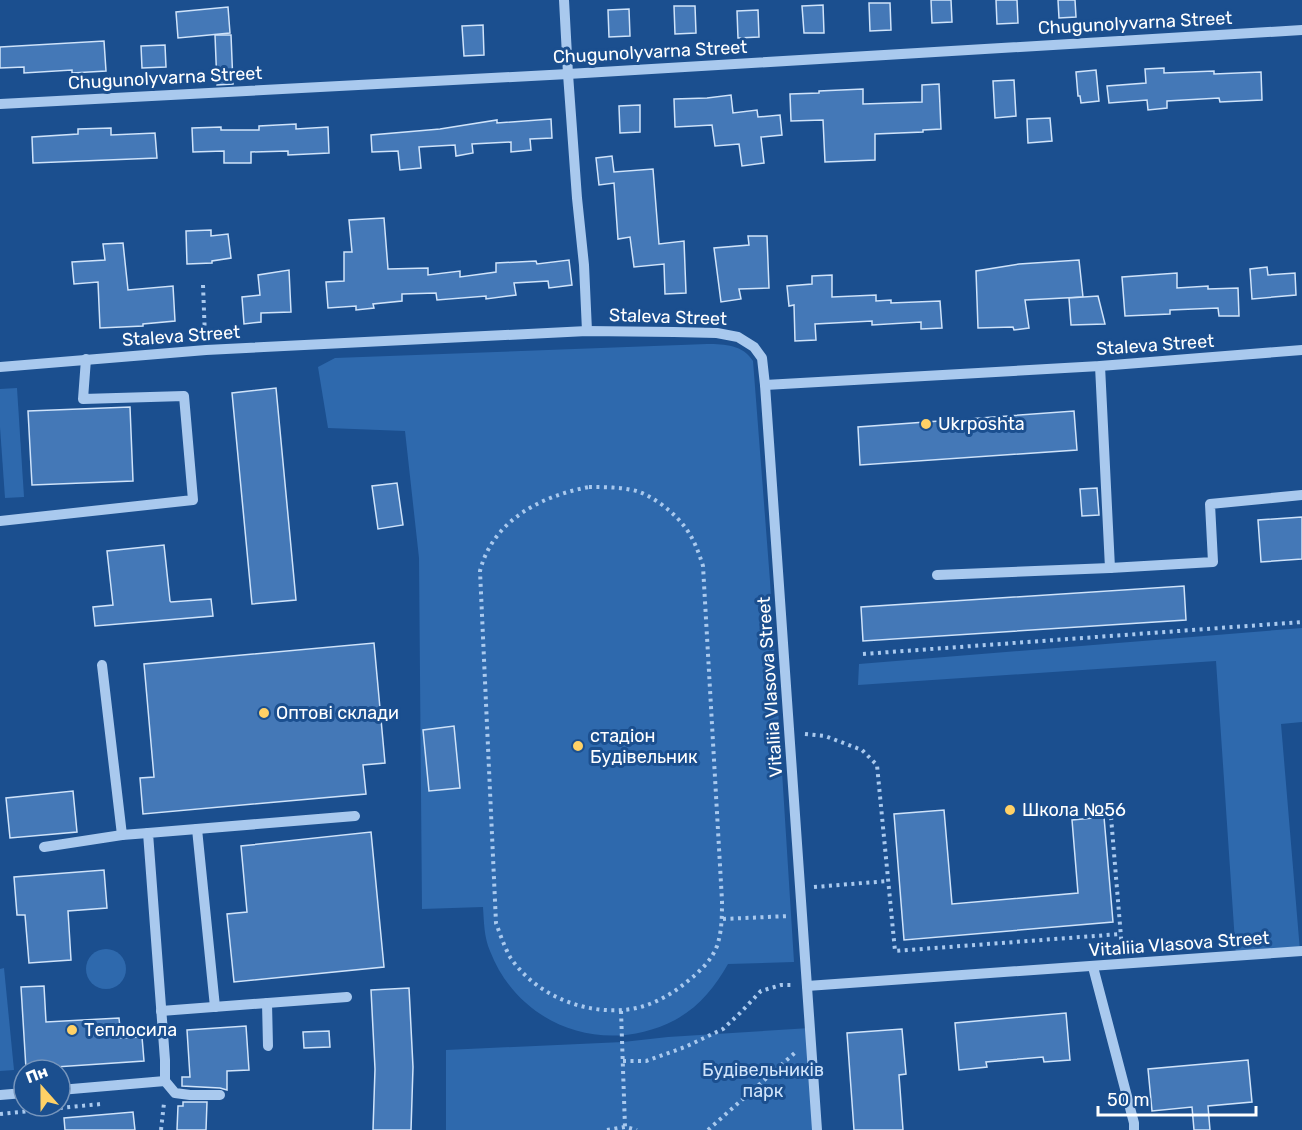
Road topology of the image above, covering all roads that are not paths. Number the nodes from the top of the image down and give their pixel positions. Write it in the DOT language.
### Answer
graph roads {
  1 [pos="564,0"];
  2 [pos="1302,30"];
  3 [pos="568,74"];
  4 [pos="0,104"];
  5 [pos="587,331"];
  6 [pos="1302,350"];
  7 [pos="86,359"];
  8 [pos="1100,366"];
  9 [pos="0,367"];
  10 [pos="765,385"];
  11 [pos="1302,495"];
  12 [pos="0,521"];
  13 [pos="1110,568"];
  14 [pos="937,575"];
  15 [pos="102,665"];
  16 [pos="355,816"];
  17 [pos="197,829"];
  18 [pos="148,832"];
  19 [pos="122,835"];
  20 [pos="44,847"];
  21 [pos="1302,951"];
  22 [pos="1093,966"];
  23 [pos="807,986"];
  24 [pos="347,997"];
  25 [pos="267,1003"];
  26 [pos="215,1007"];
  27 [pos="161,1011"];
  28 [pos="268,1046"];
  29 [pos="165,1081"];
  30 [pos="72,1089"];
  31 [pos="220,1095"];
  32 [pos="817,1130"];
  33 [pos="1134,1130"];
  1 -- 3 [label="street"];
  2 -- 3 [label="street, Chugunolyvarna Street"];
  3 -- 4 [label="street, Chugunolyvarna Street"];
  3 -- 5 [label="street"];
  5 -- 7 [label="street, Staleva Street"];
  5 -- 10 [label="street, Staleva Street"];
  6 -- 8 [label="street, Staleva Street"];
  7 -- 9 [label="street, Staleva Street"];
  7 -- 12 [label="street"];
  8 -- 10 [label="street, Staleva Street"];
  8 -- 13 [label="street"];
  10 -- 23 [label="street, Vitaliia Vlasova Street"];
  11 -- 13 [label="street"];
  13 -- 14 [label="street"];
  15 -- 19 [label="street"];
  16 -- 17 [label="street"];
  17 -- 18 [label="street"];
  17 -- 26 [label="street"];
  18 -- 19 [label="street"];
  18 -- 27 [label="street"];
  19 -- 20 [label="street"];
  21 -- 22 [label="street, Vitaliia Vlasova Street"];
  22 -- 23 [label="street, Vitaliia Vlasova Street"];
  22 -- 33 [label="street"];
  23 -- 32 [label="street, Vitaliia Vlasova Street"];
  24 -- 25 [label="street"];
  25 -- 26 [label="street"];
  25 -- 28 [label="street"];
  26 -- 27 [label="street"];
  27 -- 29 [label="street"];
  29 -- 30 [label="street"];
  29 -- 31 [label="street"];
}
